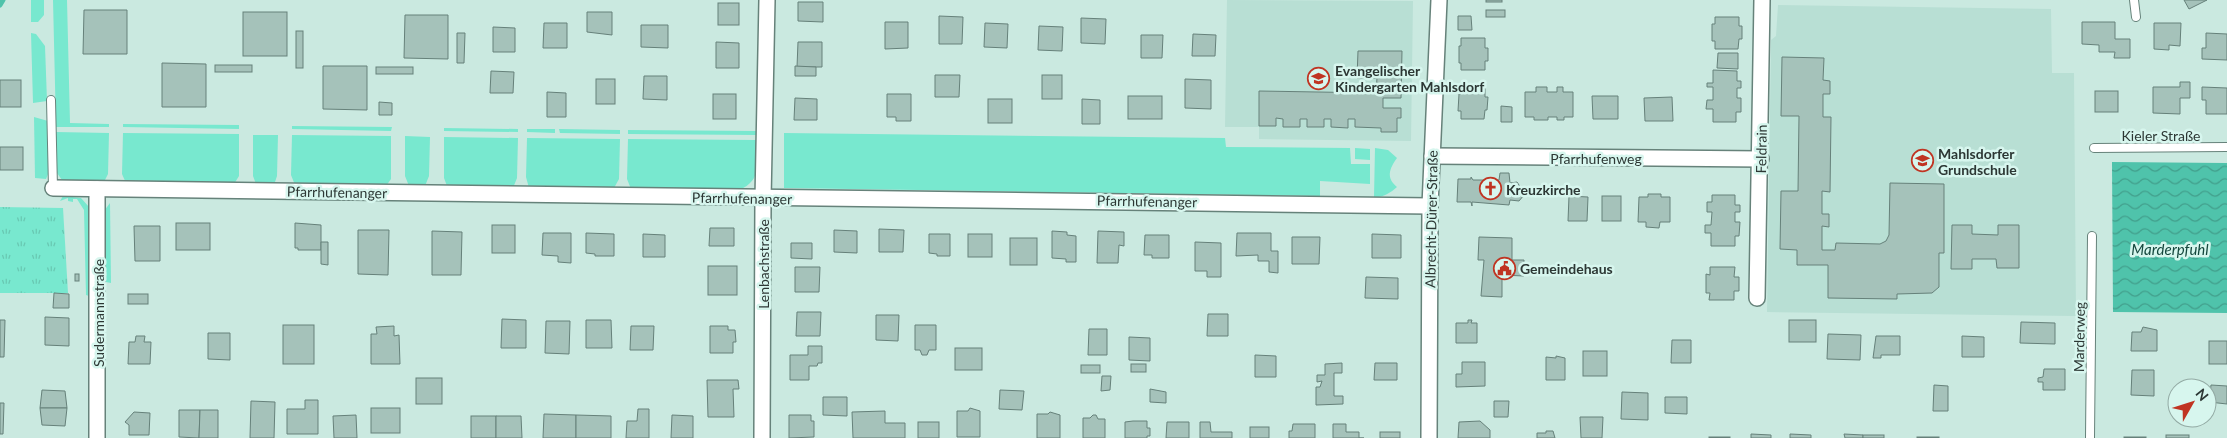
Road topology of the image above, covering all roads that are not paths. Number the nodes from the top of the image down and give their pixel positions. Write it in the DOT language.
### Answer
graph roads {
  1 [pos="767,0"];
  2 [pos="1440,0"];
  3 [pos="1762,0"];
  4 [pos="2134,0"];
  5 [pos="2136,17"];
  6 [pos="51,100"];
  7 [pos="2094,148"];
  8 [pos="2227,148"];
  9 [pos="1432,156"];
  10 [pos="1761,159"];
  11 [pos="53,188"];
  12 [pos="97,189"];
  13 [pos="763,198"];
  14 [pos="1430,206"];
  15 [pos="2092,236"];
  16 [pos="1758,298"];
  17 [pos="97,438"];
  18 [pos="762,438"];
  19 [pos="1428,438"];
  20 [pos="2090,438"];
  1 -- 13 [label="street, Lenbachstraße"];
  2 -- 9 [label="street, Albrecht-Dürer-Straße"];
  3 -- 10 [label="street, Feldrain"];
  4 -- 5 [label="lane"];
  6 -- 11 [label="lane"];
  7 -- 8 [label="lane, Kieler Straße"];
  9 -- 10 [label="street, Pfarrhufenweg"];
  9 -- 14 [label="street, Albrecht-Dürer-Straße"];
  10 -- 16 [label="street, Feldrain"];
  11 -- 12 [label="street, Pfarrhufenanger"];
  12 -- 13 [label="street, Pfarrhufenanger"];
  12 -- 17 [label="street, Sudermannstraße"];
  13 -- 14 [label="street, Pfarrhufenanger"];
  13 -- 18 [label="street, Lenbachstraße"];
  14 -- 19 [label="street, Albrecht-Dürer-Straße"];
  15 -- 20 [label="lane, Marderweg"];
}
